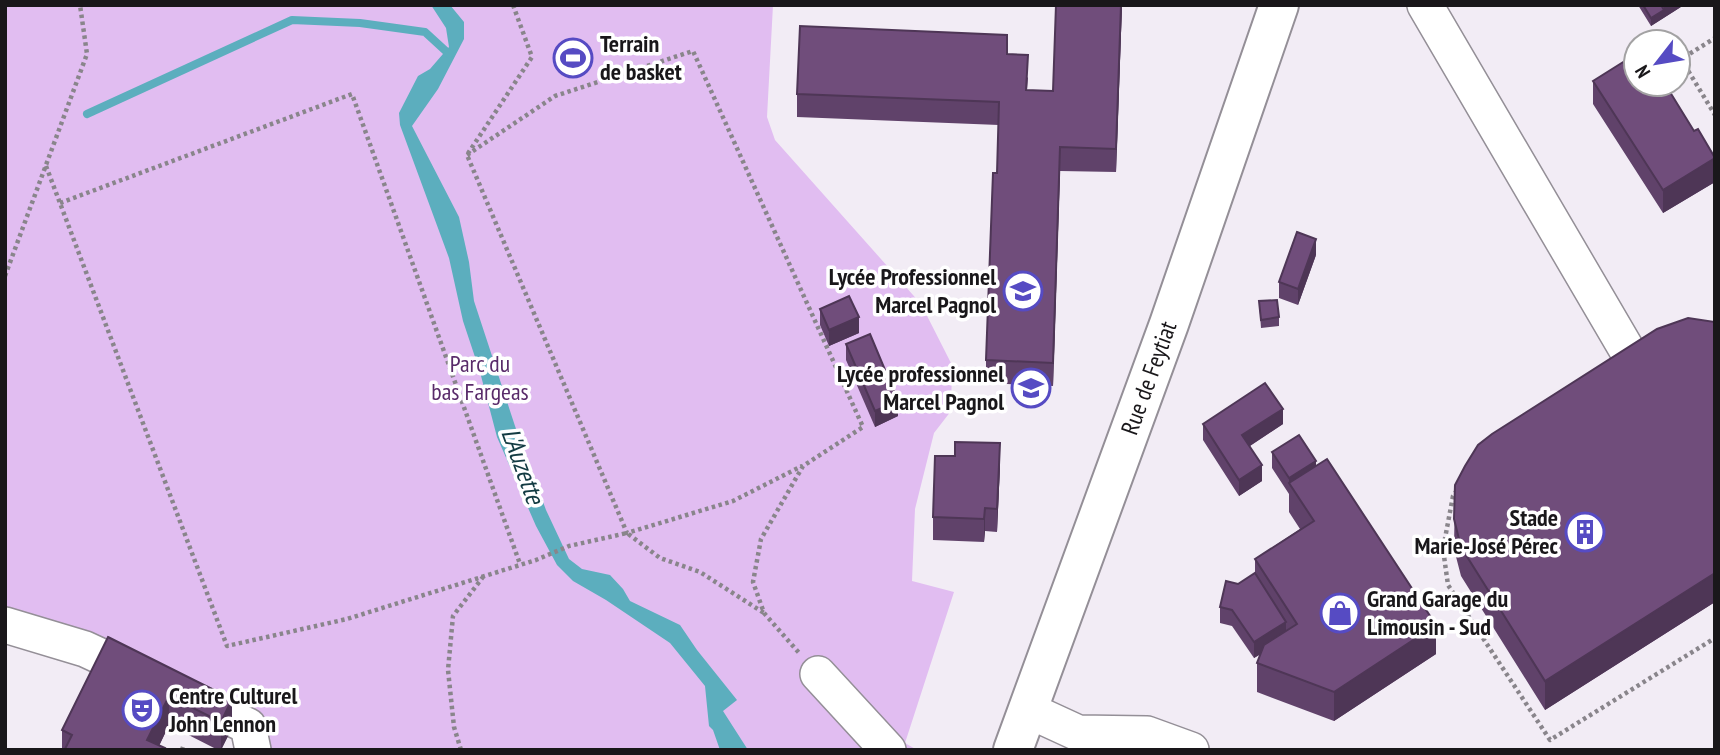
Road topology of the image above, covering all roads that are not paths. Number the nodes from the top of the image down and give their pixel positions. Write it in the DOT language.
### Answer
graph roads {
  1 [pos="1279,5"];
  2 [pos="1425,5"];
  3 [pos="1634,362"];
  4 [pos="5,625"];
  5 [pos="818,674"];
  6 [pos="1027,710"];
  7 [pos="253,750"];
  8 [pos="888,750"];
  9 [pos="1013,750"];
  10 [pos="1191,750"];
  1 -- 6 [label="main road, Rue de Feytiat"];
  2 -- 3 [label="lane"];
  4 -- 7 [label="lane"];
  5 -- 8 [label="lane"];
  6 -- 9 [label="main road, Rue de Feytiat"];
  6 -- 10 [label="lane"];
}
